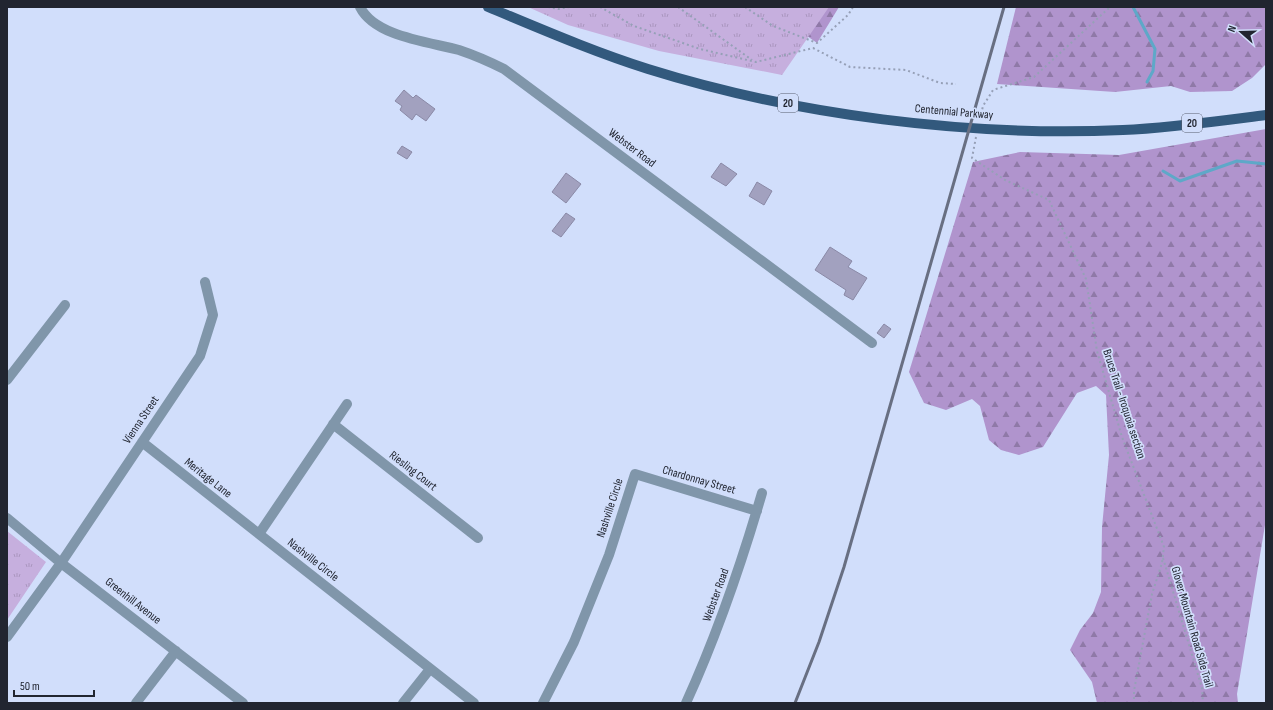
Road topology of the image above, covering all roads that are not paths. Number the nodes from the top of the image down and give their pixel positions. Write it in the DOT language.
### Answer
graph roads {
  1 [pos="360,7"];
  2 [pos="488,7"];
  3 [pos="1264,115"];
  4 [pos="205,282"];
  5 [pos="65,305"];
  6 [pos="872,343"];
  7 [pos="7,380"];
  8 [pos="347,404"];
  9 [pos="333,424"];
  10 [pos="142,442"];
  11 [pos="635,474"];
  12 [pos="762,493"];
  13 [pos="757,510"];
  14 [pos="7,518"];
  15 [pos="258,534"];
  16 [pos="478,538"];
  17 [pos="61,563"];
  18 [pos="7,636"];
  19 [pos="176,651"];
  20 [pos="430,669"];
  21 [pos="136,703"];
  22 [pos="244,703"];
  23 [pos="403,703"];
  24 [pos="474,703"];
  25 [pos="543,703"];
  26 [pos="686,703"];
  1 -- 6 [label="street, Webster Road"];
  2 -- 3 [label="main road, Centennial Parkway / 20"];
  4 -- 10 [label="street, Vienna Street"];
  5 -- 7 [label="street"];
  8 -- 9 [label="street"];
  9 -- 15 [label="street"];
  9 -- 16 [label="street, Riesling Court"];
  10 -- 15 [label="street, Meritage Lane"];
  10 -- 17 [label="street, Vienna Street"];
  11 -- 13 [label="street, Chardonnay Street"];
  11 -- 25 [label="street, Nashville Circle"];
  12 -- 13 [label="street, Webster Road"];
  13 -- 26 [label="street, Webster Road"];
  14 -- 17 [label="street, Greenhill Avenue"];
  15 -- 20 [label="street, Nashville Circle"];
  17 -- 18 [label="street, Vienna Street"];
  17 -- 19 [label="street, Greenhill Avenue"];
  19 -- 21 [label="street"];
  19 -- 22 [label="street, Greenhill Avenue"];
  20 -- 23 [label="street"];
  20 -- 24 [label="street, Nashville Circle"];
}
